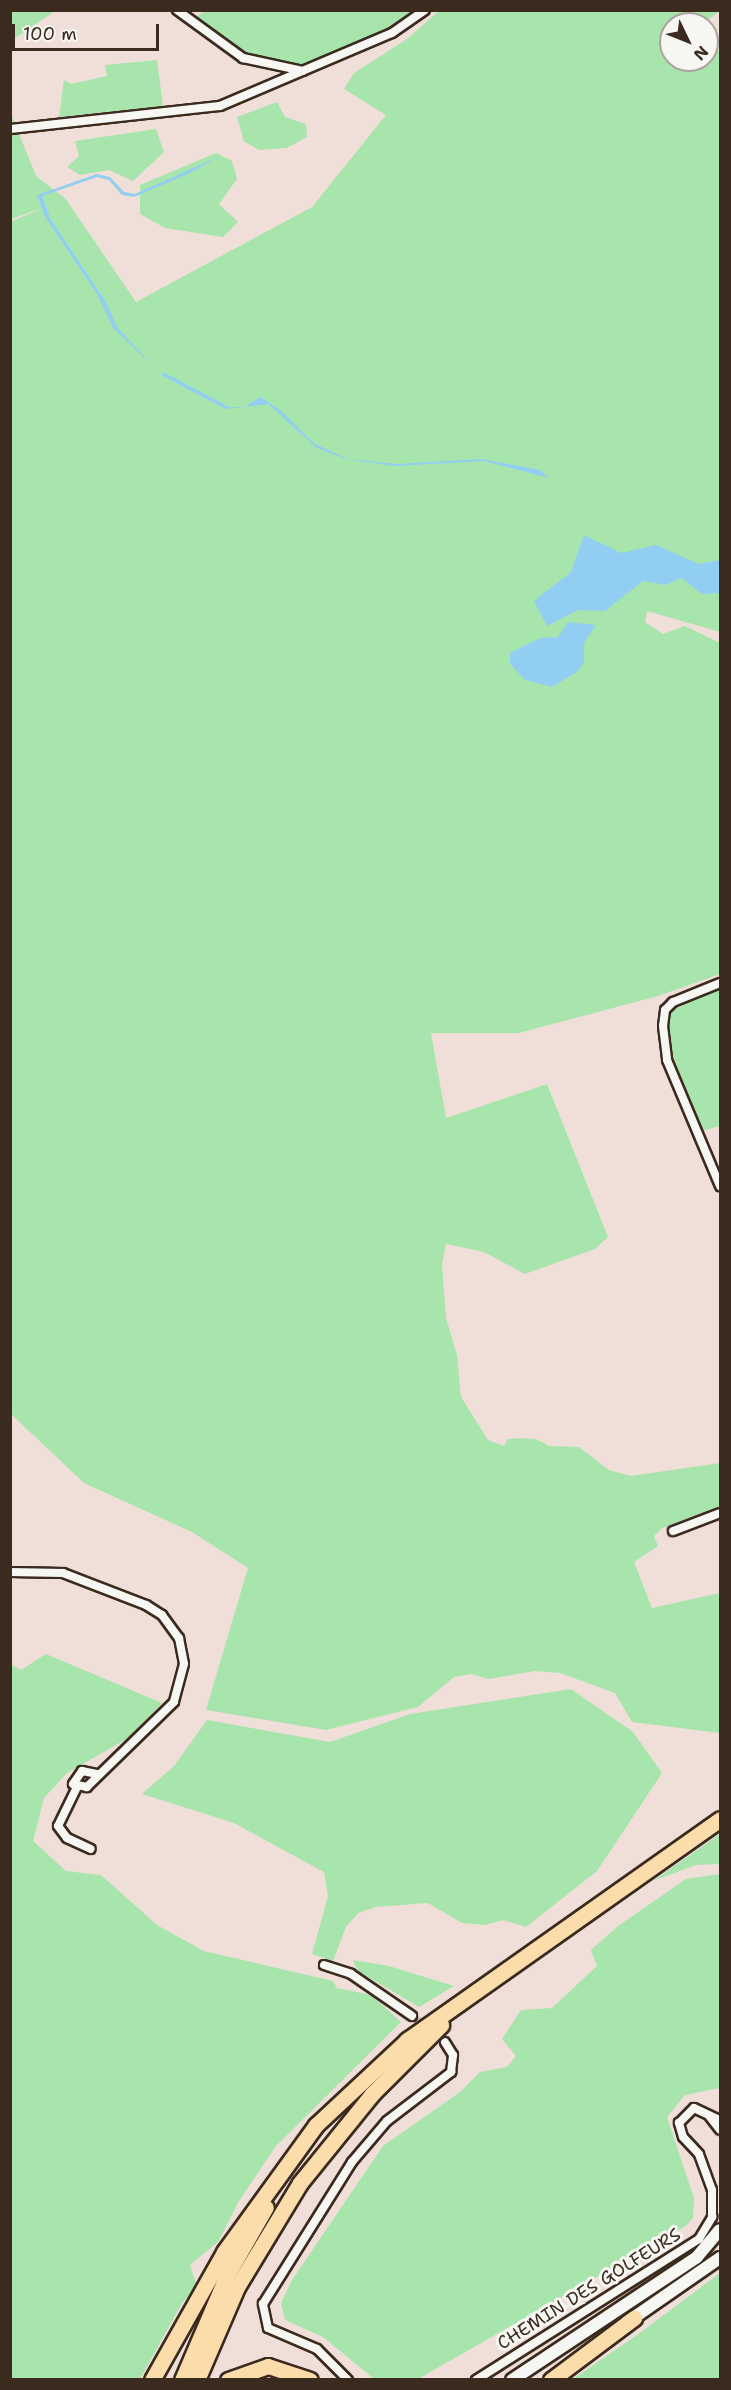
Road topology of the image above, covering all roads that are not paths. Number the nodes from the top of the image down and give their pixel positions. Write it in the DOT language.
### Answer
graph roads {
  1 [pos="177,10"];
  2 [pos="425,10"];
  3 [pos="304,72"];
  4 [pos="10,129"];
  5 [pos="720,983"];
  6 [pos="720,1186"];
  7 [pos="720,1513"];
  8 [pos="673,1531"];
  9 [pos="10,1572"];
  10 [pos="98,1774"];
  11 [pos="77,1787"];
  12 [pos="720,1819"];
  13 [pos="91,1850"];
  14 [pos="324,1965"];
  15 [pos="475,1991"];
  16 [pos="412,2016"];
  17 [pos="445,2042"];
  18 [pos="359,2086"];
  19 [pos="708,2114"];
  20 [pos="720,2120"];
  21 [pos="720,2130"];
  22 [pos="720,2230"];
  23 [pos="720,2258"];
  24 [pos="634,2318"];
  25 [pos="152,2379"];
  26 [pos="182,2379"];
  27 [pos="197,2379"];
  28 [pos="228,2379"];
  29 [pos="310,2379"];
  30 [pos="348,2379"];
  31 [pos="476,2379"];
  32 [pos="512,2379"];
  33 [pos="540,2379"];
  34 [pos="551,2379"];
  1 -- 3 [label="street"];
  2 -- 3 [label="street"];
  3 -- 4 [label="street"];
  5 -- 6 [label="street"];
  7 -- 8 [label="street"];
  9 -- 10 [label="street"];
  10 -- 11 [label="street"];
  10 -- 11 [label="street"];
  11 -- 13 [label="street"];
  12 -- 15 [label="highway"];
  14 -- 16 [label="street"];
  15 -- 18 [label="highway"];
  15 -- 27 [label="highway"];
  17 -- 30 [label="street"];
  18 -- 25 [label="highway"];
  18 -- 26 [label="highway"];
  19 -- 20 [label="street"];
  19 -- 21 [label="street"];
  19 -- 31 [label="street, CHEMIN DES GOLFEURS"];
  22 -- 32 [label="main road"];
  23 -- 24 [label="main road"];
  24 -- 33 [label="main road"];
  24 -- 34 [label="highway"];
  28 -- 29 [label="highway"];
}
